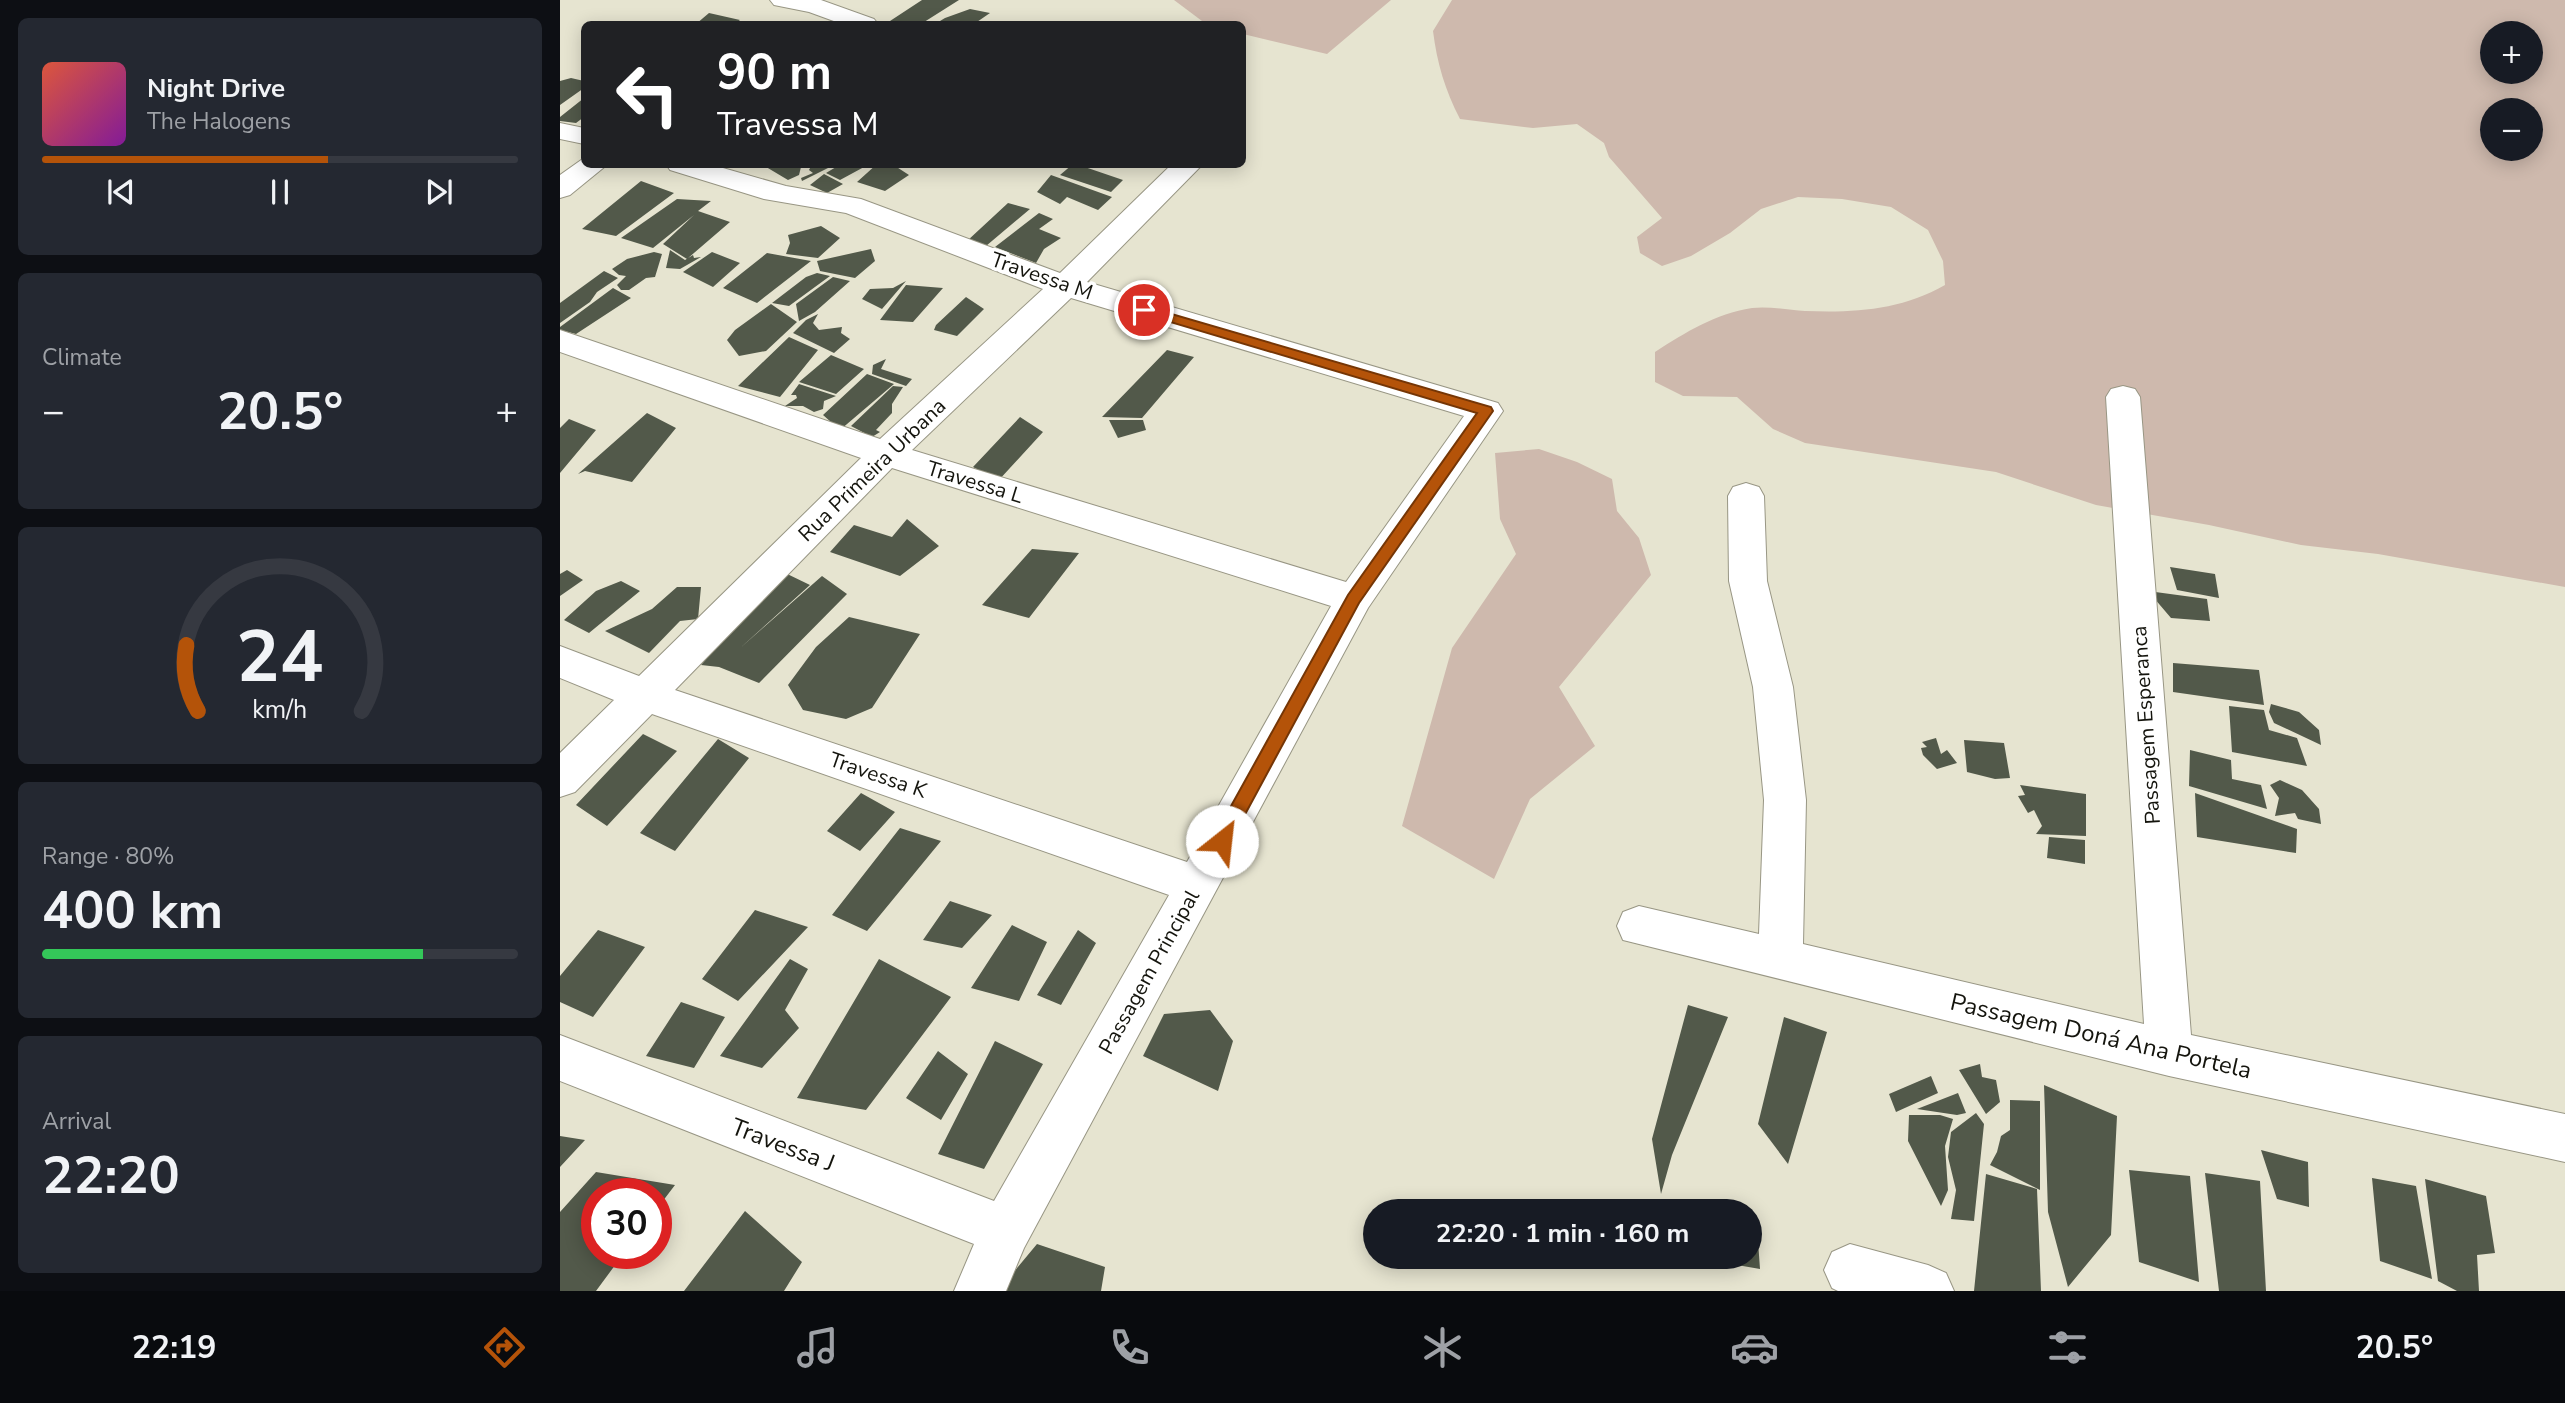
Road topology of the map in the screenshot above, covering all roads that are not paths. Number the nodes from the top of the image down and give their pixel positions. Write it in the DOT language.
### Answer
graph roads {
  1 [pos="783,0"];
  2 [pos="820,3"];
  3 [pos="793,21"];
  4 [pos="859,21"];
  5 [pos="560,131"];
  6 [pos="581,135"];
  7 [pos="589,168"];
  8 [pos="691,168"];
  9 [pos="1185,168"];
  10 [pos="560,189"];
  11 [pos="1065,286"];
  12 [pos="560,341"];
  13 [pos="2123,397"];
  14 [pos="1486,411"];
  15 [pos="886,454"];
  16 [pos="1746,496"];
  17 [pos="1354,599"];
  18 [pos="560,660"];
  19 [pos="644,695"];
  20 [pos="560,780"];
  21 [pos="1197,885"];
  22 [pos="1639,926"];
  23 [pos="1780,960"];
  24 [pos="2169,1054"];
  25 [pos="560,1058"];
  26 [pos="2565,1138"];
  27 [pos="1005,1231"];
  28 [pos="1850,1270"];
  29 [pos="980,1291"];
  30 [pos="1928,1291"];
  1 -- 2 [label="street"];
  2 -- 3 [label="street"];
  2 -- 4 [label="street"];
  5 -- 6 [label="street"];
  7 -- 10 [label="street"];
  8 -- 11 [label="street, Travessa M"];
  9 -- 11 [label="street, Rua Primeira Urbana"];
  11 -- 14 [label="street, Travessa M"];
  11 -- 15 [label="street, Rua Primeira Urbana"];
  12 -- 15 [label="street, Travessa L"];
  13 -- 24 [label="street, Passagem Esperanca"];
  14 -- 17 [label="street, Passagem Principal"];
  15 -- 17 [label="street, Travessa L"];
  15 -- 19 [label="street, Rua Primeira Urbana"];
  16 -- 23 [label="street"];
  17 -- 21 [label="street, Passagem Principal"];
  18 -- 19 [label="street, Travessa K"];
  19 -- 20 [label="street, Rua Primeira Urbana"];
  19 -- 21 [label="street, Travessa K"];
  21 -- 27 [label="street, Passagem Principal"];
  22 -- 23 [label="street, Passagem Doná Ana Portela"];
  23 -- 24 [label="street, Passagem Doná Ana Portela"];
  24 -- 26 [label="street, Passagem Doná Ana Portela"];
  25 -- 27 [label="street, Travessa J"];
  27 -- 29 [label="street, Passagem Principal"];
  28 -- 30 [label="street"];
}
